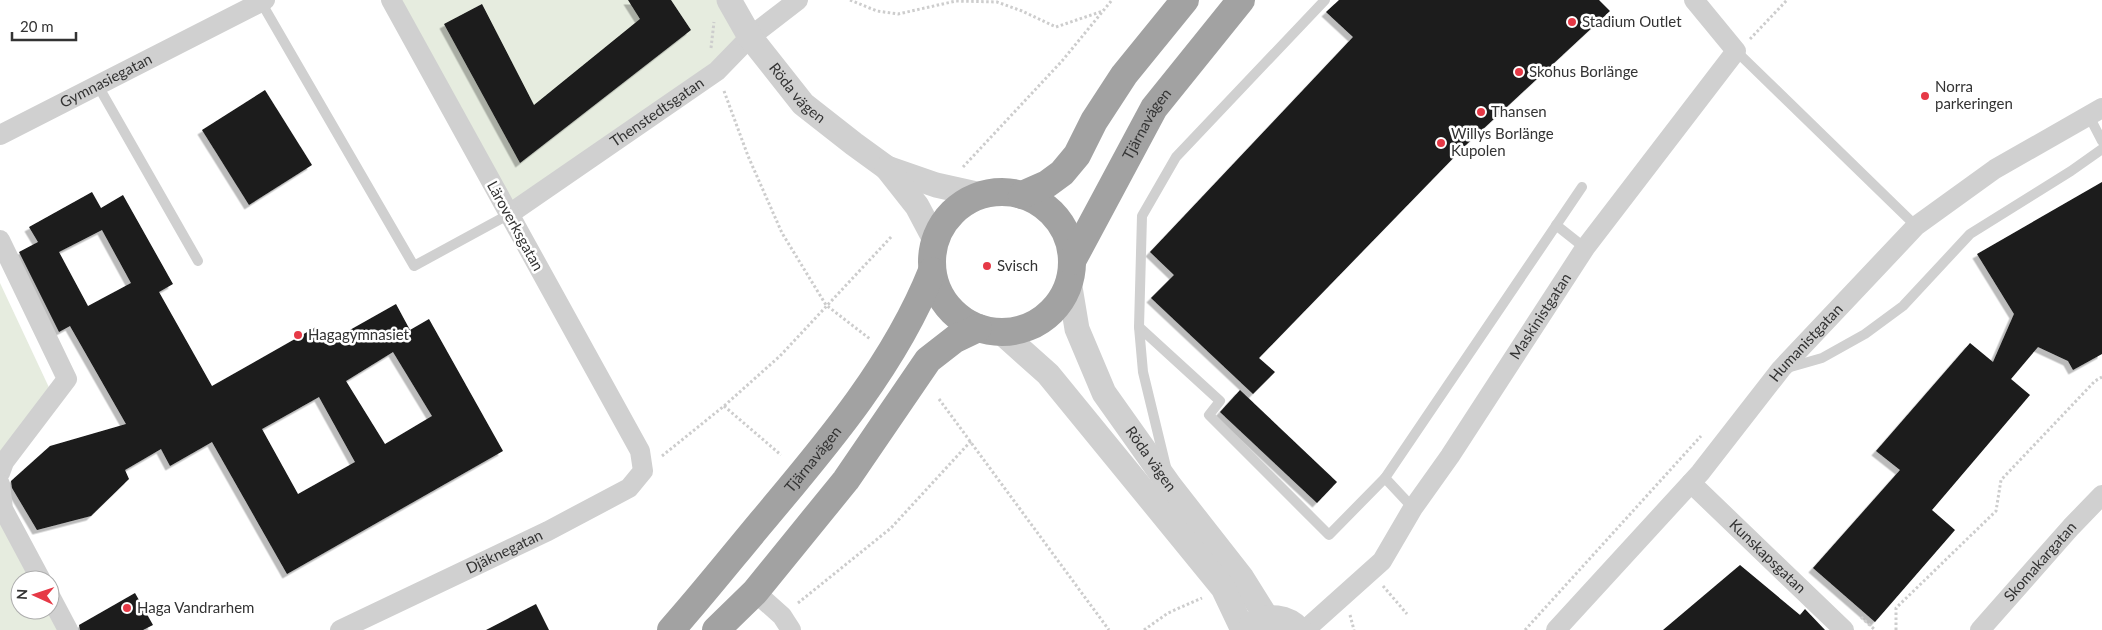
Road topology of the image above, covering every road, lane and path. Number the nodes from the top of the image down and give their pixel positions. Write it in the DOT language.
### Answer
graph roads {
  1 [pos="391,0"];
  2 [pos="798,0"];
  3 [pos="850,0"];
  4 [pos="1112,0"];
  5 [pos="1185,0"];
  6 [pos="1241,0"];
  7 [pos="1326,0"];
  8 [pos="1694,0"];
  9 [pos="1787,0"];
  10 [pos="263,1"];
  11 [pos="722,9"];
  12 [pos="1103,11"];
  13 [pos="750,38"];
  14 [pos="1743,45"];
  15 [pos="716,71"];
  16 [pos="98,84"];
  17 [pos="2095,112"];
  18 [pos="0,135"];
  19 [pos="2102,141"];
  20 [pos="2102,150"];
  21 [pos="887,168"];
  22 [pos="958,172"];
  23 [pos="1582,187"];
  24 [pos="981,195"];
  25 [pos="1022,195"];
  26 [pos="508,215"];
  27 [pos="1556,224"];
  28 [pos="1916,226"];
  29 [pos="892,236"];
  30 [pos="0,240"];
  31 [pos="935,240"];
  32 [pos="1586,248"];
  33 [pos="198,261"];
  34 [pos="932,271"];
  35 [pos="1070,271"];
  36 [pos="826,306"];
  37 [pos="1139,327"];
  38 [pos="989,330"];
  39 [pos="873,341"];
  40 [pos="1781,370"];
  41 [pos="2102,377"];
  42 [pos="939,399"];
  43 [pos="724,406"];
  44 [pos="971,441"];
  45 [pos="781,455"];
  46 [pos="642,461"];
  47 [pos="0,472"];
  48 [pos="1384,478"];
  49 [pos="1691,483"];
  50 [pos="0,484"];
  51 [pos="1170,486"];
  52 [pos="2102,495"];
  53 [pos="1413,508"];
  54 [pos="37,570"];
  55 [pos="755,592"];
  56 [pos="1206,597"];
  57 [pos="60,615"];
  58 [pos="1350,615"];
  59 [pos="1267,618"];
  60 [pos="787,623"];
  61 [pos="1560,629"];
  62 [pos="68,630"];
  63 [pos="340,630"];
  64 [pos="671,630"];
  65 [pos="716,630"];
  66 [pos="1109,630"];
  67 [pos="1144,630"];
  68 [pos="1244,630"];
  69 [pos="1300,630"];
  70 [pos="1305,630"];
  71 [pos="1354,630"];
  72 [pos="1844,630"];
  73 [pos="1896,630"];
  74 [pos="1980,630"];
  1 -- 26 [label="street, Läroverksgatan"];
  2 -- 13 [label="street, Thenstedtsgatan"];
  3 -- 12 [label="path"];
  4 -- 12 [label="path"];
  5 -- 25 [label="highway"];
  6 -- 35 [label="highway, Tjärnavägen"];
  7 -- 37 [label="lane"];
  8 -- 14 [label="street"];
  9 -- 14 [label="path"];
  10 -- 16 [label="street, Gymnasiegatan"];
  10 -- 26 [label="lane"];
  11 -- 13 [label="street, Röda vägen"];
  11 -- 15 [label="path"];
  12 -- 22 [label="path"];
  13 -- 15 [label="street, Thenstedtsgatan"];
  13 -- 21 [label="street, Röda vägen"];
  14 -- 28 [label="lane"];
  14 -- 32 [label="street, Maskinistgatan"];
  15 -- 26 [label="street, Thenstedtsgatan"];
  15 -- 36 [label="path"];
  16 -- 18 [label="street, Gymnasiegatan"];
  16 -- 33 [label="lane"];
  17 -- 19 [label="lane"];
  17 -- 28 [label="street, Humanistgatan"];
  20 -- 40 [label="lane"];
  21 -- 24 [label="street, Röda vägen"];
  21 -- 31 [label="street, Röda vägen"];
  23 -- 27 [label="lane"];
  24 -- 25 [label="highway"];
  24 -- 31 [label="highway"];
  25 -- 35 [label="highway"];
  26 -- 46 [label="street, Läroverksgatan"];
  27 -- 32 [label="lane"];
  27 -- 48 [label="lane"];
  28 -- 40 [label="street, Humanistgatan"];
  29 -- 36 [label="path"];
  30 -- 47 [label="street"];
  31 -- 34 [label="highway"];
  32 -- 53 [label="street, Maskinistgatan"];
  34 -- 38 [label="highway"];
  34 -- 64 [label="highway, Tjärnavägen"];
  35 -- 38 [label="highway"];
  35 -- 51 [label="street, Röda vägen"];
  36 -- 39 [label="path"];
  36 -- 43 [label="path"];
  37 -- 48 [label="lane"];
  37 -- 51 [label="lane"];
  38 -- 55 [label="highway"];
  38 -- 68 [label="street, Röda vägen"];
  40 -- 49 [label="street, Humanistgatan"];
  41 -- 73 [label="path"];
  42 -- 44 [label="path"];
  43 -- 45 [label="path"];
  43 -- 46 [label="path"];
  44 -- 60 [label="path"];
  44 -- 66 [label="path"];
  46 -- 63 [label="street, Djäknegatan"];
  48 -- 53 [label="lane"];
  49 -- 61 [label="street, Humanistgatan"];
  49 -- 72 [label="street, Kunskapsgatan"];
  50 -- 54 [label="street"];
  51 -- 59 [label="street, Röda vägen"];
  52 -- 74 [label="street, Skomakargatan"];
  53 -- 70 [label="street, Maskinistgatan"];
  55 -- 60 [label="street"];
  55 -- 65 [label="highway"];
  56 -- 67 [label="path"];
  57 -- 62 [label="street"];
  58 -- 71 [label="path"];
  59 -- 68 [label="street"];
  59 -- 69 [label="street"];
}
